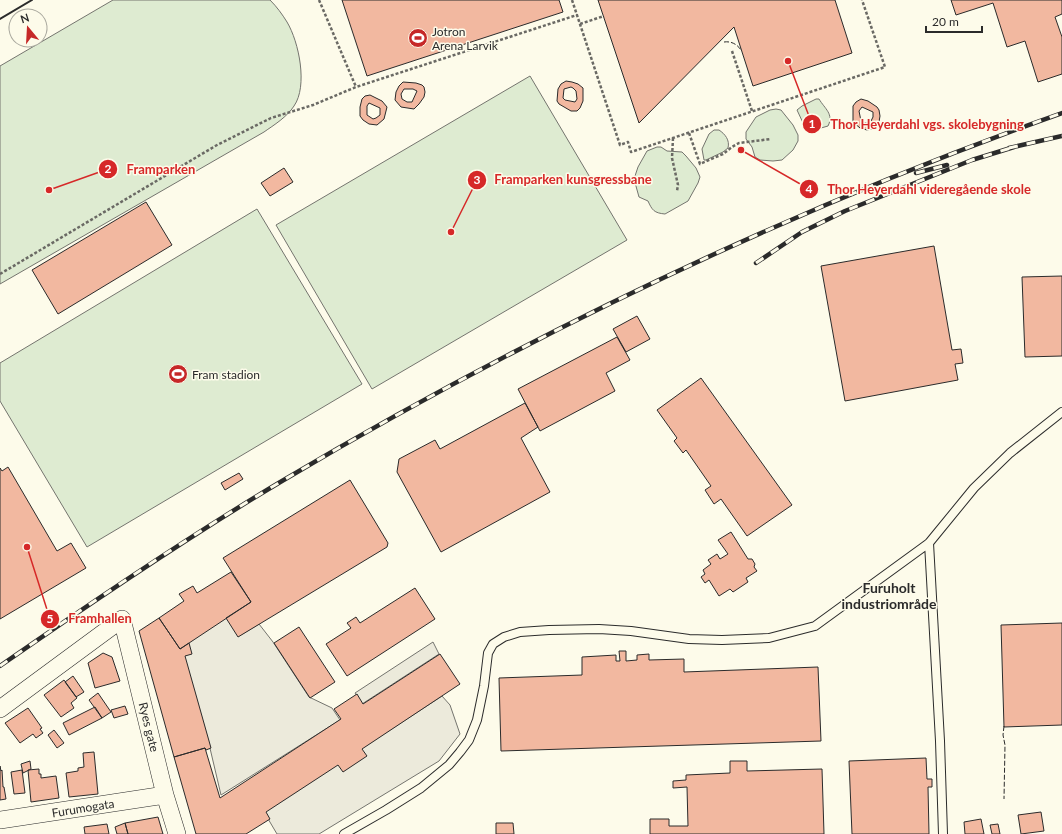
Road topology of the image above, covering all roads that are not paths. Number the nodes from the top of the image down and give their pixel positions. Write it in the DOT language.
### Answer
graph roads {
  1 [pos="1062,412"];
  2 [pos="930,543"];
  3 [pos="0,709"];
  4 [pos="165,795"];
  5 [pos="0,820"];
  6 [pos="177,834"];
  7 [pos="344,834"];
  8 [pos="943,834"];
  1 -- 2 [label="lane"];
  2 -- 7 [label="lane"];
  2 -- 8 [label="lane"];
  3 -- 4 [label="street, Ryes gate"];
  4 -- 5 [label="street, Furumogata"];
  4 -- 6 [label="street, Ryes gate"];
}
